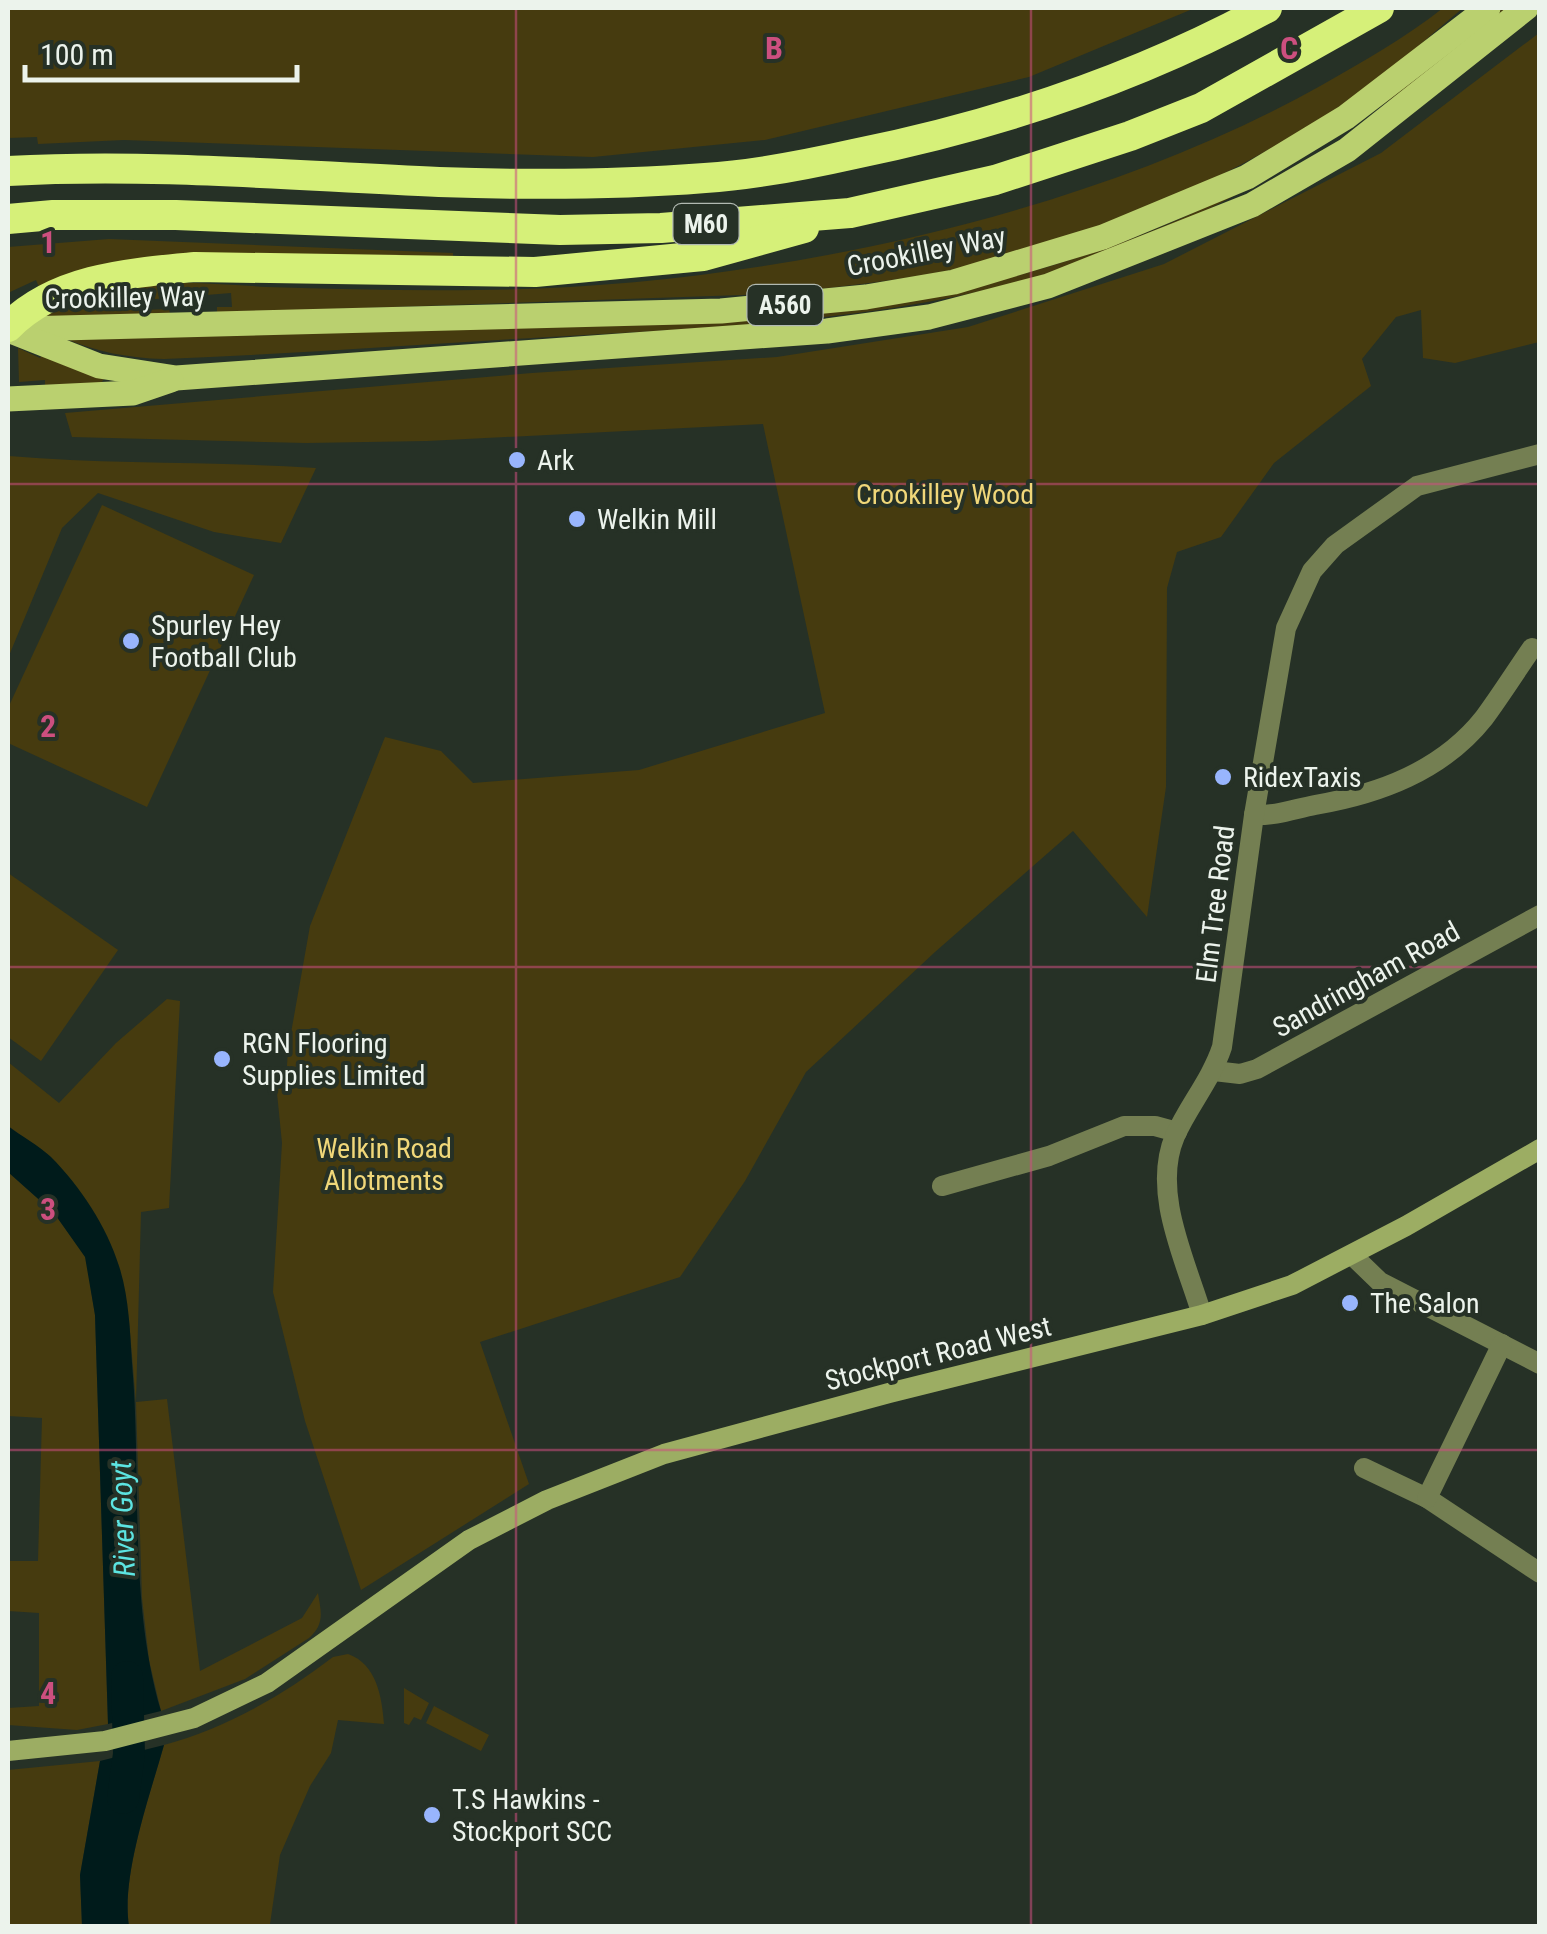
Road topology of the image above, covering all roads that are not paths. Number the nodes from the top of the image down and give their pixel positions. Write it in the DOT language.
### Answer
graph roads {
  1 [pos="1267,8"];
  2 [pos="1379,8"];
  3 [pos="1488,8"];
  4 [pos="1526,8"];
  5 [pos="8,170"];
  6 [pos="850,213"];
  7 [pos="8,219"];
  8 [pos="8,329"];
  9 [pos="176,378"];
  10 [pos="8,399"];
  11 [pos="1540,454"];
  12 [pos="1532,648"];
  13 [pos="1254,815"];
  14 [pos="1540,915"];
  15 [pos="1214,1071"];
  16 [pos="1177,1132"];
  17 [pos="1540,1149"];
  18 [pos="942,1186"];
  19 [pos="1352,1255"];
  20 [pos="1202,1315"];
  21 [pos="1502,1344"];
  22 [pos="1540,1364"];
  23 [pos="1364,1468"];
  24 [pos="1427,1498"];
  25 [pos="1540,1573"];
  26 [pos="8,1751"];
  1 -- 5 [label="highway, M60"];
  2 -- 6 [label="highway, M60"];
  3 -- 8 [label="main road, Crookilley Way / A560"];
  4 -- 9 [label="main road, Crookilley Way / A560"];
  6 -- 7 [label="highway, M60"];
  6 -- 8 [label="highway, M60"];
  8 -- 9 [label="main road, Crookilley Way / A560"];
  9 -- 10 [label="main road, Crookilley Way / A560"];
  11 -- 13 [label="street, Elm Tree Road"];
  12 -- 13 [label="street"];
  13 -- 15 [label="street, Elm Tree Road"];
  14 -- 15 [label="street, Sandringham Road"];
  15 -- 16 [label="street, Elm Tree Road"];
  16 -- 18 [label="street"];
  16 -- 20 [label="street, Elm Tree Road"];
  17 -- 19 [label="main road, Stockport Road West"];
  19 -- 20 [label="main road, Stockport Road West"];
  19 -- 21 [label="street"];
  20 -- 26 [label="main road, Stockport Road West"];
  21 -- 22 [label="street"];
  21 -- 24 [label="street"];
  23 -- 24 [label="street"];
  24 -- 25 [label="street"];
}
